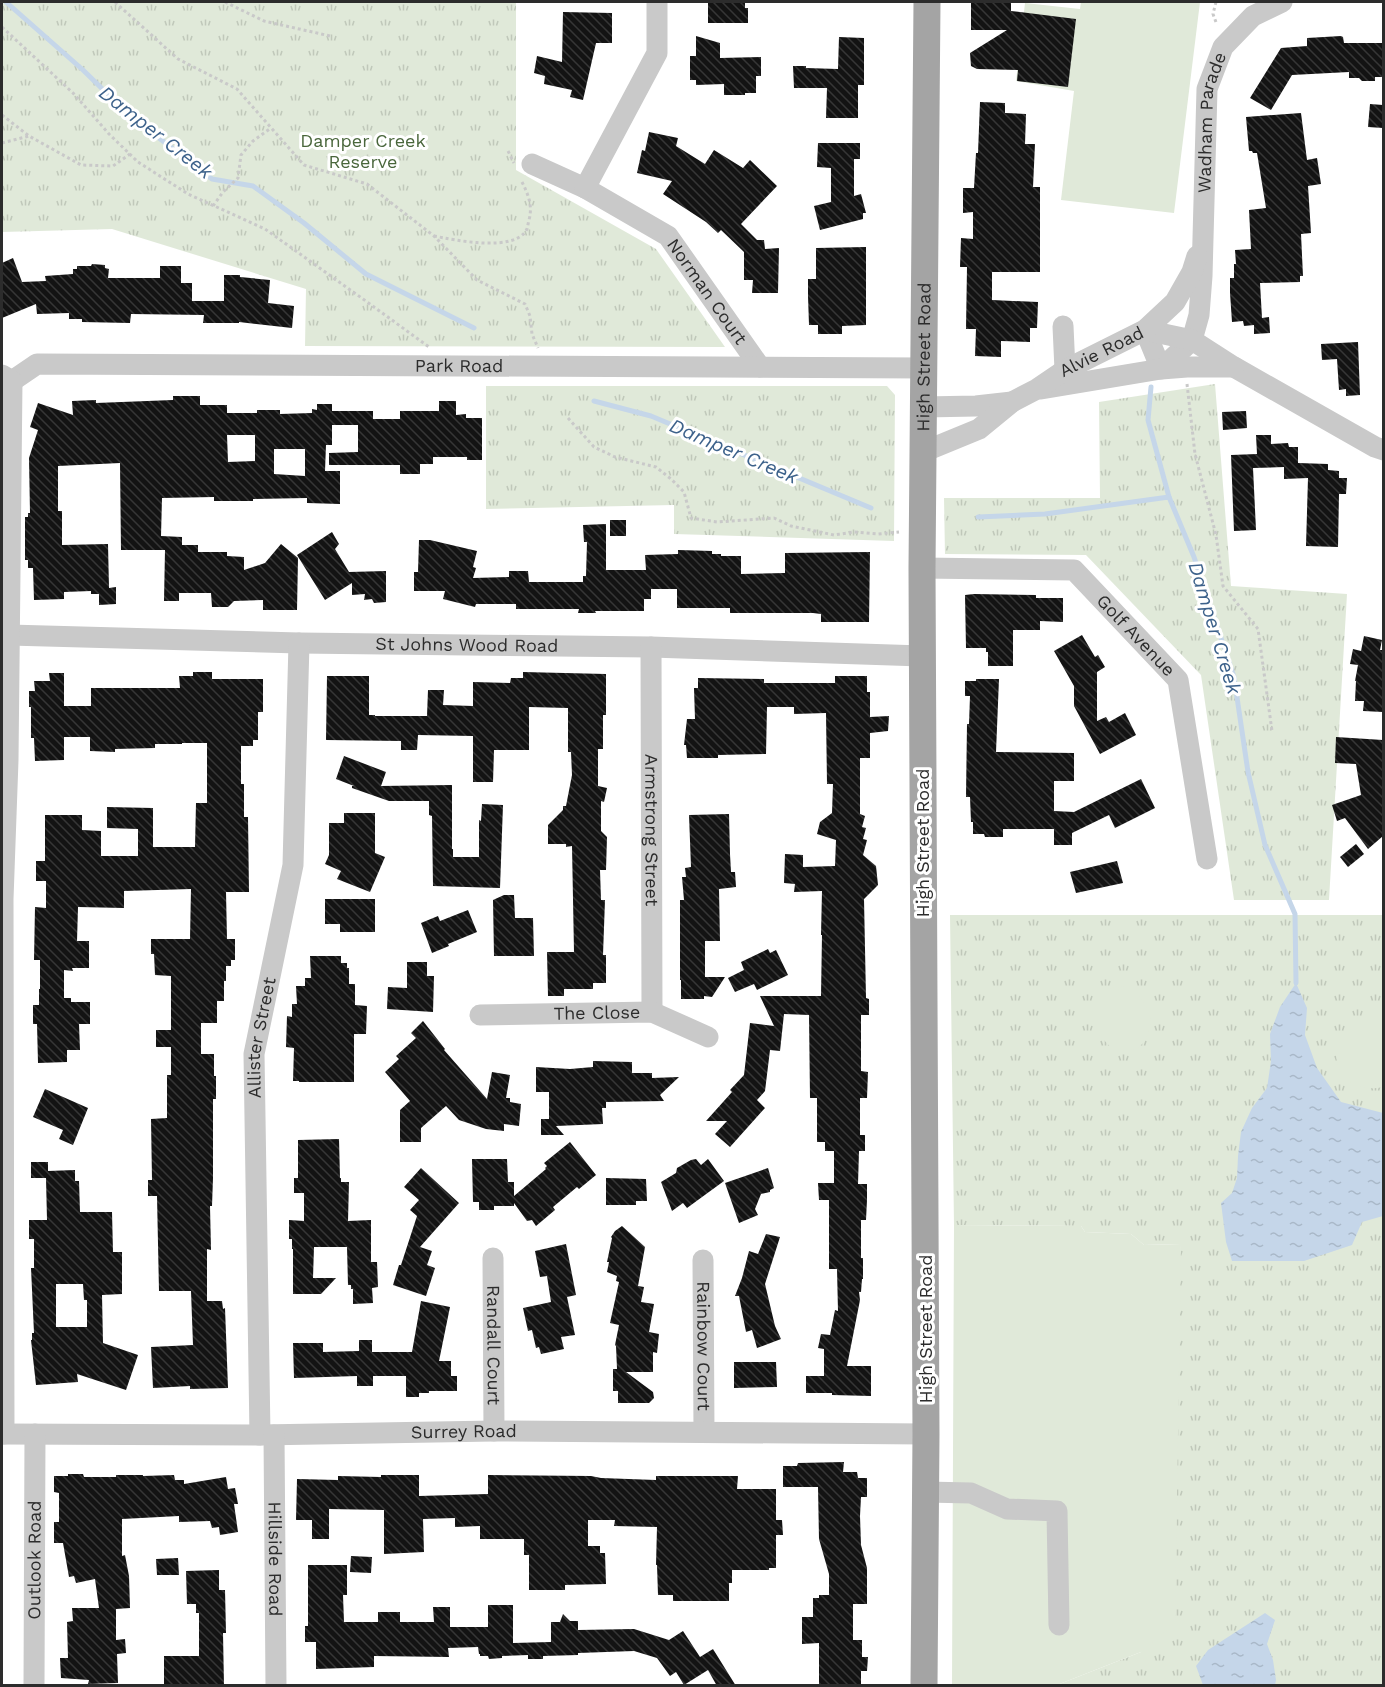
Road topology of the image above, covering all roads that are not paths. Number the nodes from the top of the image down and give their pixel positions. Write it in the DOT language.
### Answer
graph roads {
  1 [pos="657,2"];
  2 [pos="927,2"];
  3 [pos="1282,2"];
  4 [pos="523,171"];
  5 [pos="585,188"];
  6 [pos="1203,238"];
  7 [pos="1063,326"];
  8 [pos="1145,330"];
  9 [pos="1192,340"];
  10 [pos="760,367"];
  11 [pos="1234,367"];
  12 [pos="924,368"];
  13 [pos="1161,369"];
  14 [pos="1065,370"];
  15 [pos="7,378"];
  16 [pos="1037,389"];
  17 [pos="1012,402"];
  18 [pos="924,406"];
  19 [pos="1383,450"];
  20 [pos="923,452"];
  21 [pos="922,568"];
  22 [pos="9,635"];
  23 [pos="299,643"];
  24 [pos="651,647"];
  25 [pos="922,656"];
  26 [pos="5,760"];
  27 [pos="1207,859"];
  28 [pos="652,1012"];
  29 [pos="480,1015"];
  30 [pos="708,1037"];
  31 [pos="493,1258"];
  32 [pos="703,1260"];
  33 [pos="494,1431"];
  34 [pos="704,1432"];
  35 [pos="3,1434"];
  36 [pos="35,1434"];
  37 [pos="926,1434"];
  38 [pos="267,1435"];
  39 [pos="926,1492"];
  40 [pos="1059,1625"];
  41 [pos="34,1686"];
  42 [pos="276,1686"];
  43 [pos="924,1686"];
  1 -- 5 [label="street"];
  2 -- 12 [label="main road, High Street Road"];
  3 -- 6 [label="street, Wadham Parade"];
  4 -- 5 [label="street, Norman Court"];
  5 -- 10 [label="street, Norman Court"];
  6 -- 8 [label="street, Wadham Parade"];
  6 -- 9 [label="street, Wadham Parade"];
  7 -- 14 [label="street"];
  8 -- 9 [label="street, Alvie Road"];
  8 -- 13 [label="street"];
  8 -- 14 [label="street, Alvie Road"];
  9 -- 11 [label="street, Alvie Road"];
  9 -- 13 [label="street"];
  10 -- 12 [label="street, Park Road"];
  10 -- 15 [label="street, Park Road"];
  11 -- 13 [label="street, Alvie Road"];
  11 -- 19 [label="street, Alvie Road"];
  12 -- 18 [label="main road, High Street Road"];
  13 -- 16 [label="street, Alvie Road"];
  14 -- 16 [label="street, Alvie Road"];
  15 -- 22 [label="street"];
  16 -- 17 [label="street, Alvie Road"];
  17 -- 18 [label="street, Alvie Road"];
  17 -- 20 [label="street, Alvie Road"];
  18 -- 20 [label="main road, High Street Road"];
  20 -- 21 [label="main road, High Street Road"];
  21 -- 25 [label="main road, High Street Road"];
  21 -- 27 [label="street, Golf Avenue"];
  22 -- 23 [label="street, St Johns Wood Road"];
  22 -- 26 [label="street"];
  23 -- 24 [label="street, St Johns Wood Road"];
  23 -- 38 [label="street, Allister Street"];
  24 -- 25 [label="street, St Johns Wood Road"];
  24 -- 28 [label="street, Armstrong Street"];
  25 -- 37 [label="main road, High Street Road"];
  26 -- 35 [label="street"];
  28 -- 29 [label="street, The Close"];
  28 -- 30 [label="street, The Close"];
  31 -- 33 [label="street, Randall Court"];
  32 -- 34 [label="street, Rainbow Court"];
  33 -- 34 [label="street, Surrey Road"];
  33 -- 38 [label="street, Surrey Road"];
  34 -- 37 [label="street, Surrey Road"];
  35 -- 36 [label="street, Surrey Road"];
  36 -- 38 [label="street, Surrey Road"];
  36 -- 41 [label="street, Outlook Road"];
  37 -- 39 [label="main road, High Street Road"];
  38 -- 42 [label="street, Hillside Road"];
  39 -- 40 [label="street"];
  39 -- 43 [label="main road, High Street Road"];
}
